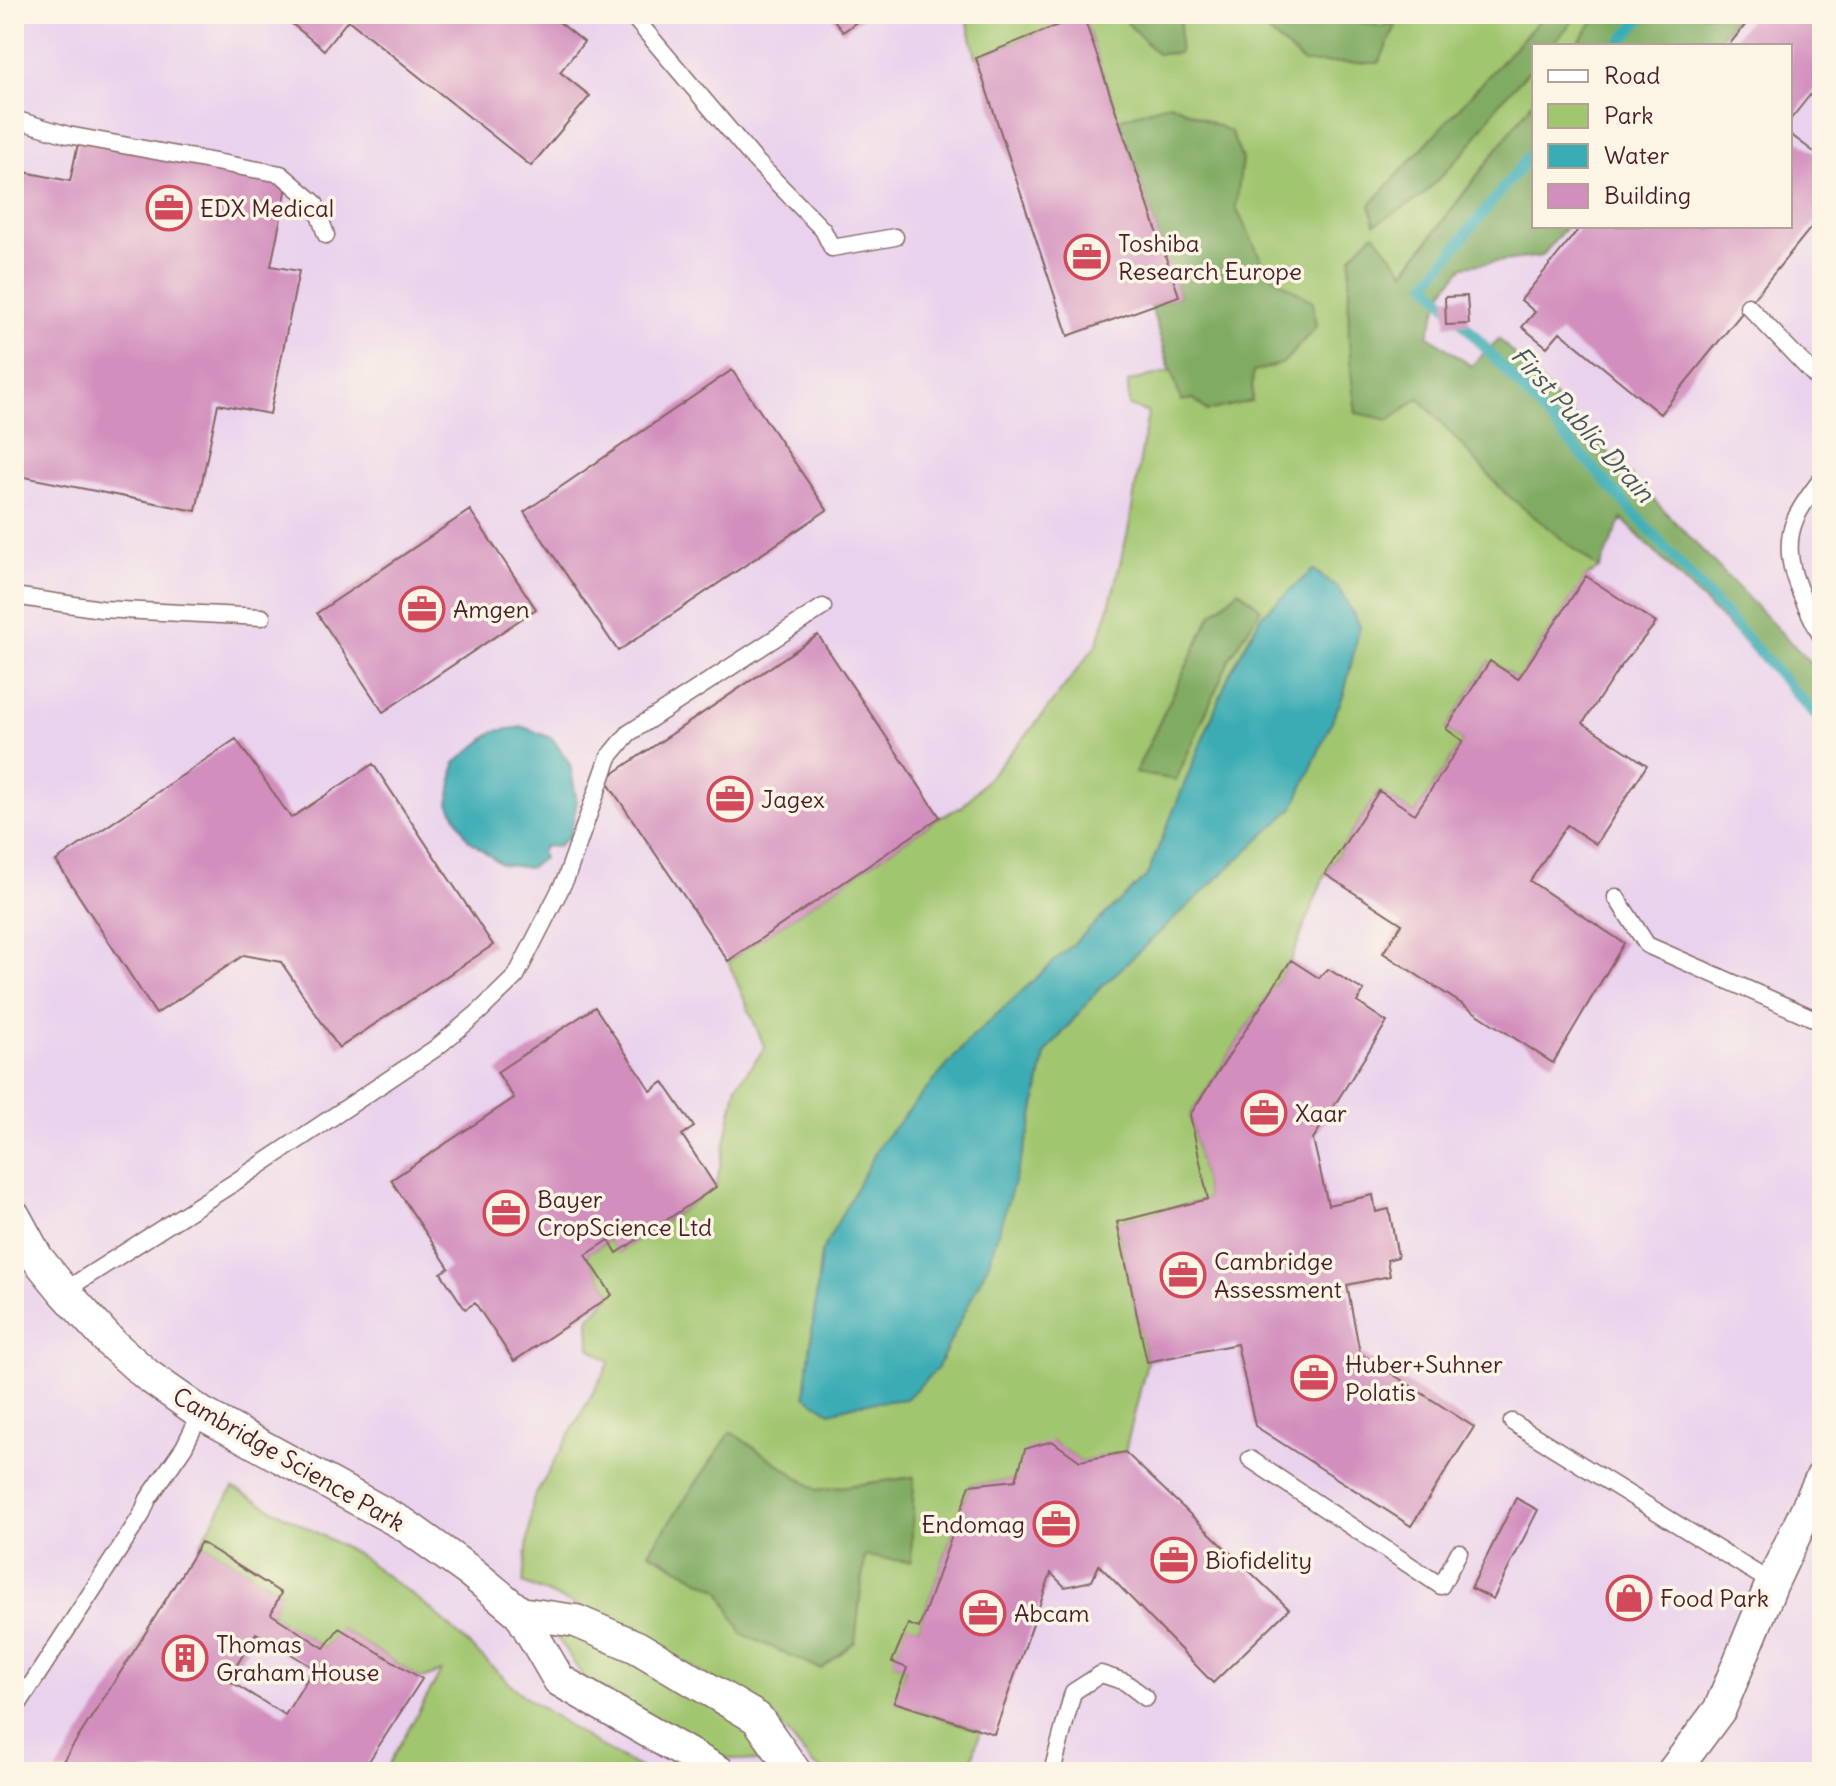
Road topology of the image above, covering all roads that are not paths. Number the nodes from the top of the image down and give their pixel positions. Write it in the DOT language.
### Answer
graph roads {
  1 [pos="631,14"];
  2 [pos="14,119"];
  3 [pos="326,235"];
  4 [pos="895,237"];
  5 [pos="1748,306"];
  6 [pos="1822,383"];
  7 [pos="1822,478"];
  8 [pos="14,596"];
  9 [pos="823,607"];
  10 [pos="262,617"];
  11 [pos="1822,638"];
  12 [pos="1616,897"];
  13 [pos="1822,1022"];
  14 [pos="14,1216"];
  15 [pos="64,1291"];
  16 [pos="201,1413"];
  17 [pos="1512,1422"];
  18 [pos="1250,1459"];
  19 [pos="1822,1477"];
  20 [pos="1459,1552"];
  21 [pos="1772,1583"];
  22 [pos="520,1613"];
  23 [pos="1146,1698"];
  24 [pos="14,1711"];
  25 [pos="719,1772"];
  26 [pos="795,1772"];
  27 [pos="1052,1772"];
  28 [pos="1673,1772"];
  1 -- 4 [label="lane"];
  2 -- 3 [label="lane"];
  5 -- 6 [label="lane"];
  7 -- 11 [label="lane"];
  8 -- 10 [label="lane"];
  9 -- 15 [label="lane"];
  12 -- 13 [label="lane"];
  14 -- 15 [label="street, Cambridge Science Park"];
  15 -- 16 [label="street, Cambridge Science Park"];
  16 -- 22 [label="street, Cambridge Science Park"];
  16 -- 24 [label="lane"];
  17 -- 21 [label="lane"];
  18 -- 20 [label="lane"];
  19 -- 21 [label="street"];
  21 -- 28 [label="street"];
  22 -- 25 [label="street, Cambridge Science Park"];
  22 -- 26 [label="street"];
  23 -- 27 [label="lane"];
}
